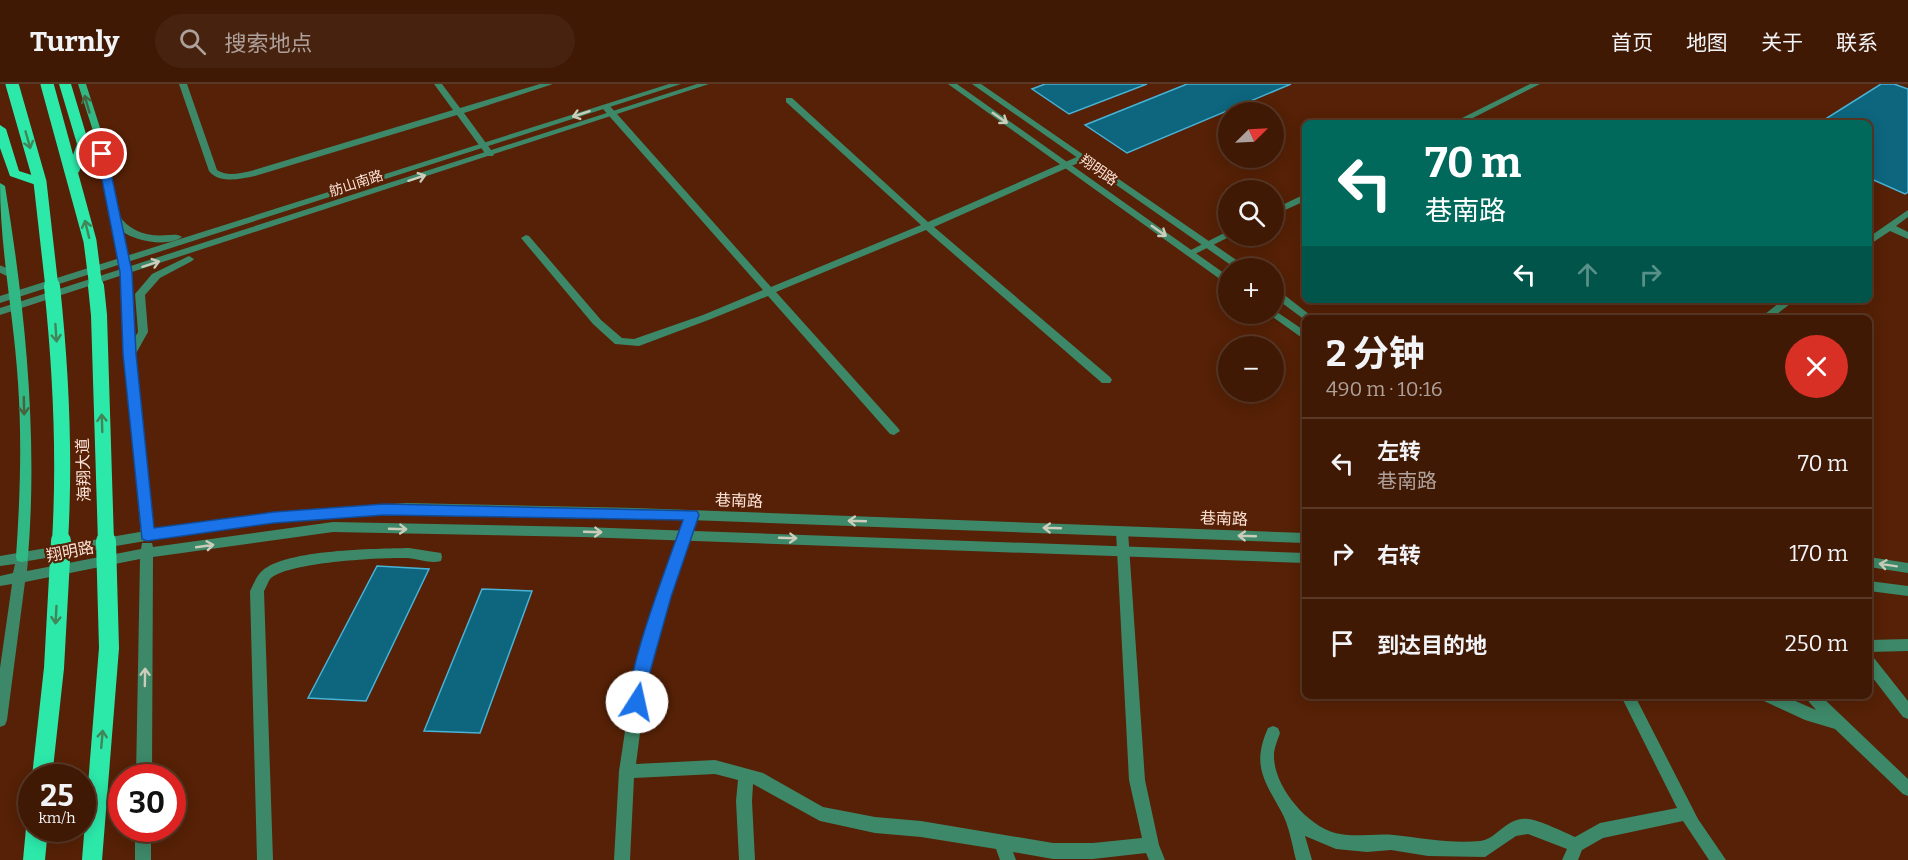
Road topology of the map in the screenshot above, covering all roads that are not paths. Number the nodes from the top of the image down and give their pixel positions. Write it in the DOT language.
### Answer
graph roads {
  1 [pos="12,84"];
  2 [pos="47,84"];
  3 [pos="65,84"];
  4 [pos="82,84"];
  5 [pos="183,84"];
  6 [pos="438,84"];
  7 [pos="549,84"];
  8 [pos="677,84"];
  9 [pos="705,84"];
  10 [pos="952,84"];
  11 [pos="976,84"];
  12 [pos="1536,84"];
  13 [pos="789,100"];
  14 [pos="609,110"];
  15 [pos="458,112"];
  16 [pos="1462,120"];
  17 [pos="0,129"];
  18 [pos="483,146"];
  19 [pos="490,154"];
  20 [pos="1082,158"];
  21 [pos="1066,165"];
  22 [pos="73,172"];
  23 [pos="40,182"];
  24 [pos="0,186"];
  25 [pos="343,190"];
  26 [pos="1302,198"];
  27 [pos="348,200"];
  28 [pos="1284,207"];
  29 [pos="1908,213"];
  30 [pos="115,216"];
  31 [pos="927,226"];
  32 [pos="1890,227"];
  33 [pos="1908,236"];
  34 [pos="526,238"];
  35 [pos="1218,239"];
  36 [pos="1872,240"];
  37 [pos="1208,244"];
  38 [pos="1190,253"];
  39 [pos="1227,258"];
  40 [pos="125,266"];
  41 [pos="0,269"];
  42 [pos="1218,273"];
  43 [pos="13,275"];
  44 [pos="768,290"];
  45 [pos="1284,299"];
  46 [pos="0,300"];
  47 [pos="15,301"];
  48 [pos="1786,303"];
  49 [pos="0,312"];
  50 [pos="1306,315"];
  51 [pos="1770,315"];
  52 [pos="1284,320"];
  53 [pos="1302,334"];
  54 [pos="130,354"];
  55 [pos="1106,380"];
  56 [pos="894,431"];
  57 [pos="692,515"];
  58 [pos="1122,531"];
  59 [pos="147,535"];
  60 [pos="685,535"];
  61 [pos="1302,538"];
  62 [pos="101,544"];
  63 [pos="1122,550"];
  64 [pos="147,553"];
  65 [pos="22,557"];
  66 [pos="436,557"];
  67 [pos="1302,558"];
  68 [pos="0,561"];
  69 [pos="1872,562"];
  70 [pos="1908,568"];
  71 [pos="19,578"];
  72 [pos="0,581"];
  73 [pos="1872,586"];
  74 [pos="1908,591"];
  75 [pos="1908,645"];
  76 [pos="1872,646"];
  77 [pos="1872,666"];
  78 [pos="1630,699"];
  79 [pos="1775,699"];
  80 [pos="1813,699"];
  81 [pos="1908,712"];
  82 [pos="0,720"];
  83 [pos="1838,722"];
  84 [pos="1273,733"];
  85 [pos="43,764"];
  86 [pos="144,764"];
  87 [pos="627,771"];
  88 [pos="746,775"];
  89 [pos="1908,789"];
  90 [pos="1284,804"];
  91 [pos="1687,813"];
  92 [pos="36,842"];
  93 [pos="143,842"];
  94 [pos="1002,843"];
  95 [pos="1151,845"];
  96 [pos="1573,853"];
  97 [pos="34,860"];
  98 [pos="92,860"];
  99 [pos="143,860"];
  100 [pos="265,860"];
  101 [pos="622,860"];
  102 [pos="747,860"];
  103 [pos="1008,860"];
  104 [pos="1157,860"];
  105 [pos="1304,860"];
  106 [pos="1718,860"];
  1 -- 23 [label="highway, 海翔大道, one-way, bridge"];
  2 -- 22 [label="highway, 海翔大道, bridge"];
  3 -- 22 [label="highway"];
  30 -- 4 [label="main road, one-way"];
  5 -- 15 [label="street"];
  6 -- 15 [label="street"];
  7 -- 15 [label="street"];
  8 -- 14 [label="street, 舫山南路"];
  9 -- 14 [label="street, 舫山南路"];
  10 -- 21 [label="street, 翔明路, one-way"];
  11 -- 20 [label="street, 翔明路"];
  12 -- 16 [label="street"];
  13 -- 31 [label="street"];
  14 -- 18 [label="street, 舫山南路, one-way"];
  14 -- 19 [label="street, 舫山南路"];
  14 -- 44 [label="street"];
  15 -- 18 [label="street"];
  17 -- 23 [label="highway"];
  18 -- 19 [label="street"];
  18 -- 25 [label="street, 舫山南路"];
  27 -- 19 [label="street, 舫山南路, one-way"];
  20 -- 21 [label="street"];
  20 -- 37 [label="street, 翔明路"];
  21 -- 31 [label="street"];
  21 -- 38 [label="street, 翔明路, one-way"];
  98 -- 22 [label="highway, 海翔大道, one-way, bridge"];
  23 -- 85 [label="highway, 海翔大道, one-way, bridge"];
  24 -- 43 [label="main road"];
  25 -- 30 [label="street"];
  25 -- 40 [label="street, 舫山南路"];
  26 -- 28 [label="street"];
  40 -- 27 [label="street, 舫山南路, one-way"];
  27 -- 54 [label="street"];
  29 -- 32 [label="street"];
  30 -- 40 [label="main road"];
  31 -- 44 [label="street"];
  31 -- 55 [label="street"];
  32 -- 33 [label="street"];
  32 -- 36 [label="street"];
  34 -- 44 [label="street"];
  35 -- 37 [label="street"];
  37 -- 38 [label="street"];
  37 -- 39 [label="street, 翔明路"];
  38 -- 42 [label="street, 翔明路"];
  40 -- 47 [label="street, 舫山南路"];
  40 -- 54 [label="main road"];
  41 -- 43 [label="lane"];
  43 -- 47 [label="main road"];
  44 -- 56 [label="street"];
  45 -- 50 [label="street"];
  46 -- 47 [label="street, 舫山南路"];
  47 -- 49 [label="street"];
  47 -- 65 [label="main road, one-way"];
  48 -- 51 [label="street"];
  52 -- 53 [label="street"];
  54 -- 59 [label="main road"];
  58 -- 57 [label="street, 巷南路, one-way"];
  57 -- 59 [label="street, 巷南路"];
  57 -- 60 [label="street"];
  61 -- 58 [label="street, 巷南路, one-way"];
  58 -- 63 [label="street"];
  59 -- 62 [label="street, 巷南路"];
  59 -- 64 [label="street"];
  60 -- 63 [label="street, one-way"];
  64 -- 60 [label="street, one-way"];
  60 -- 87 [label="street"];
  62 -- 65 [label="street, 翔明路"];
  63 -- 67 [label="street"];
  63 -- 95 [label="street"];
  64 -- 71 [label="street, 翔明路"];
  86 -- 64 [label="street, one-way"];
  65 -- 68 [label="street, 翔明路"];
  65 -- 71 [label="street"];
  66 -- 100 [label="street"];
  70 -- 69 [label="street, one-way"];
  71 -- 72 [label="street, 翔明路"];
  71 -- 82 [label="street"];
  73 -- 74 [label="street"];
  75 -- 76 [label="street"];
  77 -- 81 [label="street"];
  78 -- 91 [label="street"];
  79 -- 83 [label="street"];
  80 -- 83 [label="street"];
  83 -- 89 [label="street"];
  84 -- 90 [label="street"];
  87 -- 88 [label="street"];
  87 -- 101 [label="street"];
  88 -- 94 [label="street"];
  88 -- 102 [label="street"];
  90 -- 96 [label="street"];
  90 -- 105 [label="street"];
  91 -- 96 [label="street"];
  91 -- 106 [label="street"];
  92 -- 97 [label="highway"];
  93 -- 99 [label="street"];
  94 -- 95 [label="street"];
  94 -- 103 [label="street"];
  95 -- 104 [label="street"];
}
